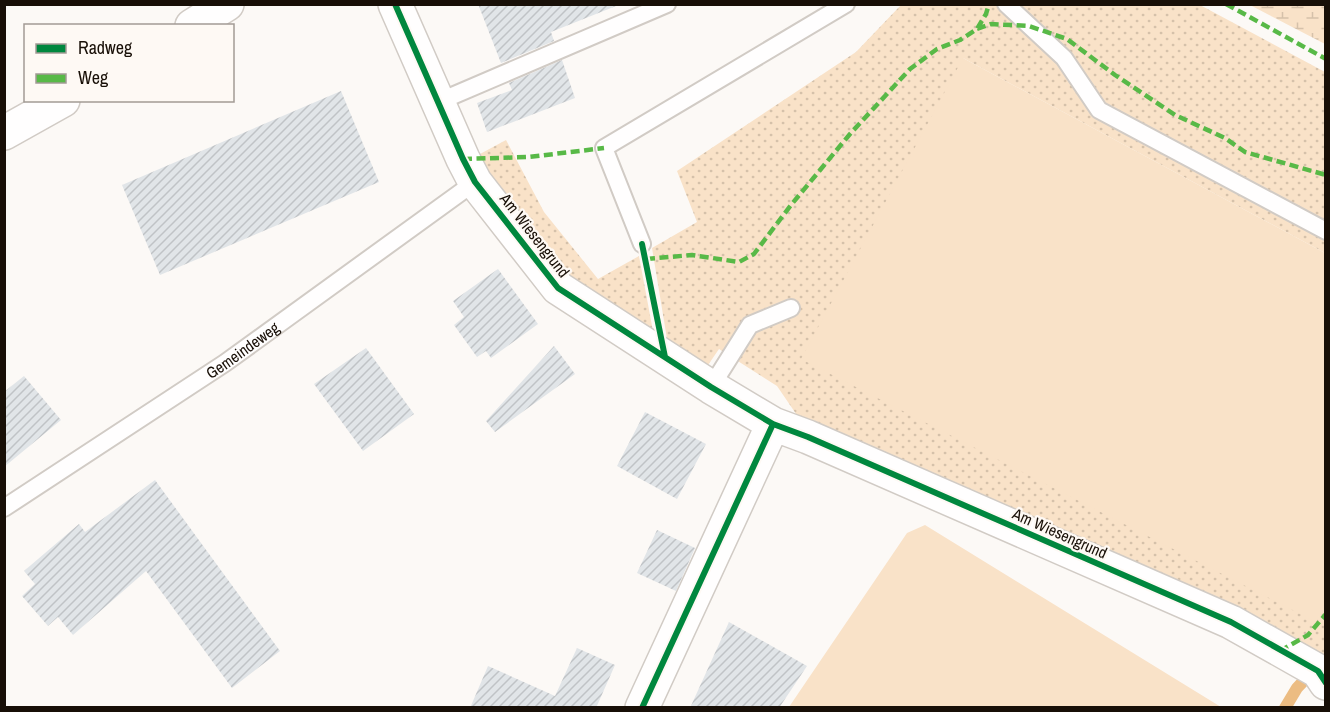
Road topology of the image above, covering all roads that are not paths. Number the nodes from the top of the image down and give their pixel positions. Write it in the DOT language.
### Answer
graph roads {
  1 [pos="227,4"];
  2 [pos="395,4"];
  3 [pos="667,4"];
  4 [pos="846,4"];
  5 [pos="1006,4"];
  6 [pos="195,24"];
  7 [pos="59,102"];
  8 [pos="438,102"];
  9 [pos="4,133"];
  10 [pos="475,182"];
  11 [pos="1326,231"];
  12 [pos="642,244"];
  13 [pos="791,308"];
  14 [pos="711,387"];
  15 [pos="773,423"];
  16 [pos="4,508"];
  17 [pos="1326,683"];
  18 [pos="642,708"];
  1 -- 6 [label="street"];
  2 -- 8 [label="street, Am Wiesengrund"];
  3 -- 8 [label="lane"];
  4 -- 12 [label="lane"];
  5 -- 11 [label="lane"];
  7 -- 9 [label="street"];
  8 -- 10 [label="street, Am Wiesengrund"];
  10 -- 14 [label="street, Am Wiesengrund"];
  10 -- 16 [label="lane, Gemeindeweg"];
  13 -- 14 [label="lane"];
  14 -- 15 [label="street, Am Wiesengrund"];
  15 -- 17 [label="street, Am Wiesengrund"];
  15 -- 18 [label="street"];
}
